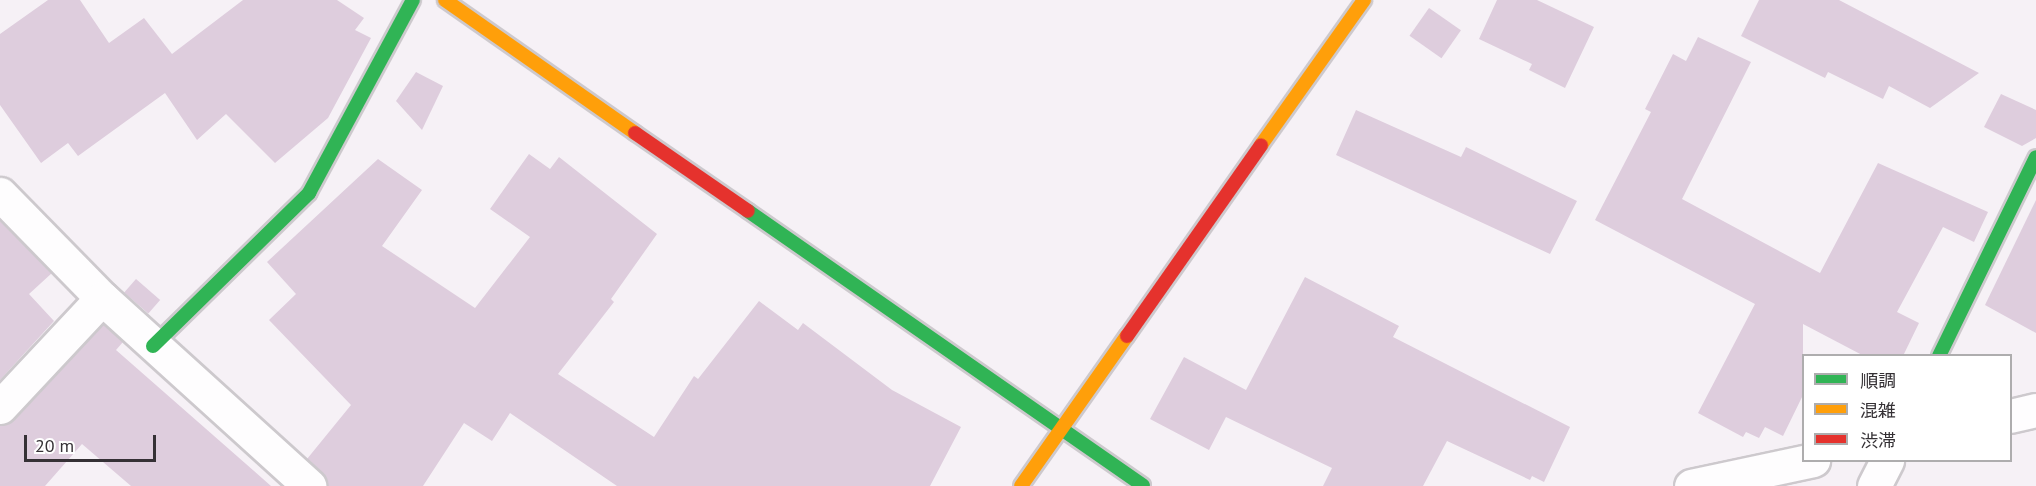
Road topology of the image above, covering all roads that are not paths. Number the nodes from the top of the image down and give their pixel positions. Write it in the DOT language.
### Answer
graph roads {
  1 [pos="413,0"];
  2 [pos="445,0"];
  3 [pos="1364,0"];
  4 [pos="2036,157"];
  5 [pos="0,194"];
  6 [pos="102,298"];
  7 [pos="153,346"];
  8 [pos="1940,354"];
  9 [pos="0,407"];
  10 [pos="2036,411"];
  11 [pos="2012,416"];
  12 [pos="1062,428"];
  13 [pos="1804,462"];
  14 [pos="1886,462"];
  15 [pos="309,486"];
  16 [pos="1021,486"];
  17 [pos="1143,486"];
  18 [pos="1691,486"];
  19 [pos="1874,486"];
  1 -- 7 [label="street"];
  2 -- 12 [label="street"];
  3 -- 12 [label="street"];
  4 -- 8 [label="street"];
  5 -- 6 [label="street"];
  6 -- 7 [label="street"];
  6 -- 9 [label="street"];
  7 -- 15 [label="street"];
  10 -- 11 [label="street"];
  12 -- 16 [label="street"];
  12 -- 17 [label="street"];
  13 -- 18 [label="street"];
  14 -- 19 [label="street"];
}
